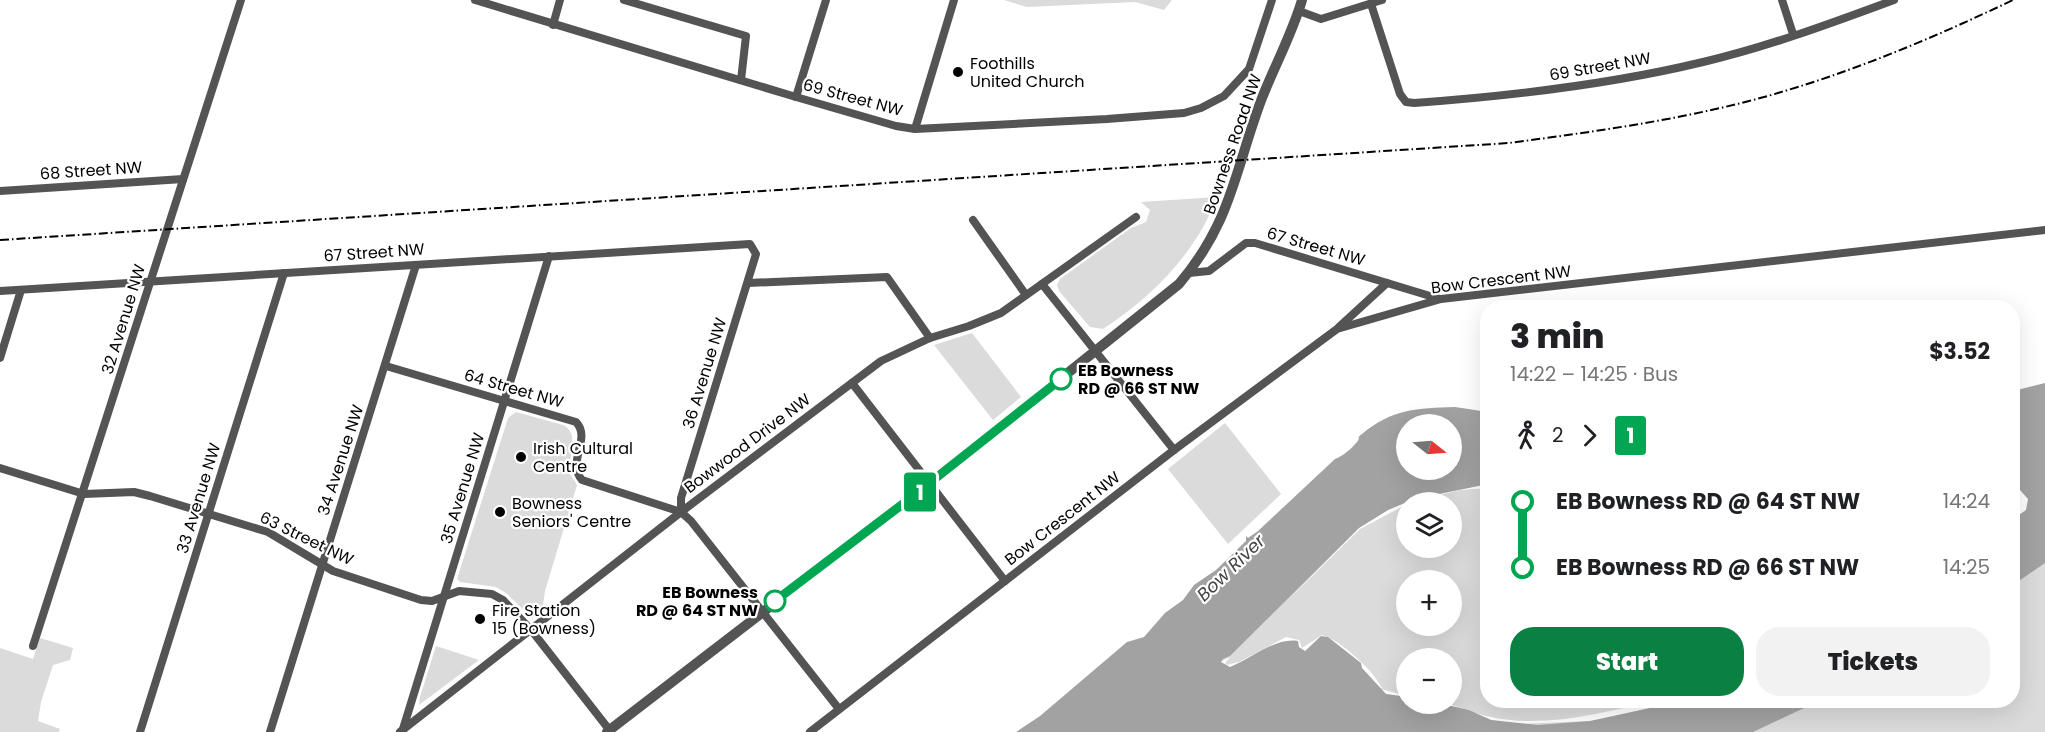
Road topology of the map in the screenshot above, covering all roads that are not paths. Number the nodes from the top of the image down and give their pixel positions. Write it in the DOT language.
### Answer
graph roads {
  1 [pos="241,0"];
  2 [pos="475,0"];
  3 [pos="560,0"];
  4 [pos="624,0"];
  5 [pos="825,0"];
  6 [pos="954,0"];
  7 [pos="1272,0"];
  8 [pos="1302,0"];
  9 [pos="1382,0"];
  10 [pos="1782,0"];
  11 [pos="1894,0"];
  12 [pos="1371,3"];
  13 [pos="1299,11"];
  14 [pos="553,25"];
  15 [pos="1793,34"];
  16 [pos="741,80"];
  17 [pos="1231,90"];
  18 [pos="796,97"];
  19 [pos="915,129"];
  20 [pos="183,179"];
  21 [pos="0,191"];
  22 [pos="1136,217"];
  23 [pos="973,220"];
  24 [pos="2045,230"];
  25 [pos="750,244"];
  26 [pos="549,256"];
  27 [pos="416,265"];
  28 [pos="284,273"];
  29 [pos="1189,273"];
  30 [pos="149,282"];
  31 [pos="748,283"];
  32 [pos="1388,283"];
  33 [pos="1042,284"];
  34 [pos="21,290"];
  35 [pos="0,291"];
  36 [pos="1026,295"];
  37 [pos="1441,299"];
  38 [pos="1336,329"];
  39 [pos="930,338"];
  40 [pos="1096,352"];
  41 [pos="0,358"];
  42 [pos="386,366"];
  43 [pos="852,382"];
  44 [pos="504,401"];
  45 [pos="1174,450"];
  46 [pos="0,468"];
  47 [pos="930,483"];
  48 [pos="84,494"];
  49 [pos="681,512"];
  50 [pos="209,514"];
  51 [pos="322,563"];
  52 [pos="1005,581"];
  53 [pos="444,597"];
  54 [pos="762,611"];
  55 [pos="532,631"];
  56 [pos="33,646"];
  57 [pos="839,710"];
  58 [pos="402,731"];
  59 [pos="609,731"];
  60 [pos="140,732"];
  61 [pos="270,732"];
  62 [pos="810,732"];
  1 -- 20 [label="street, 32 Avenue NW"];
  2 -- 14 [label="street, 69 Street NW"];
  3 -- 14 [label="street"];
  4 -- 16 [label="street"];
  5 -- 18 [label="street"];
  6 -- 19 [label="street"];
  7 -- 17 [label="street, Bowness Road NW"];
  8 -- 13 [label="street, Bowness Road NW"];
  9 -- 12 [label="street"];
  10 -- 15 [label="street"];
  11 -- 15 [label="street, 69 Street NW"];
  12 -- 13 [label="street"];
  12 -- 15 [label="street, 69 Street NW"];
  13 -- 29 [label="street, Bowness Road NW"];
  14 -- 16 [label="street, 69 Street NW"];
  16 -- 18 [label="street, 69 Street NW"];
  17 -- 19 [label="street, 69 Street NW"];
  18 -- 19 [label="street, 69 Street NW"];
  20 -- 21 [label="street, 68 Street NW"];
  20 -- 30 [label="street, 32 Avenue NW"];
  22 -- 33 [label="street, Bowwood Drive NW"];
  23 -- 36 [label="street"];
  24 -- 37 [label="street, Bow Crescent NW"];
  25 -- 26 [label="street, 67 Street NW"];
  25 -- 31 [label="street, 36 Avenue NW"];
  26 -- 27 [label="street, 67 Street NW"];
  26 -- 44 [label="street, 35 Avenue NW"];
  27 -- 28 [label="street, 67 Street NW"];
  27 -- 42 [label="street, 34 Avenue NW"];
  28 -- 30 [label="street, 67 Street NW"];
  28 -- 50 [label="street, 33 Avenue NW"];
  29 -- 32 [label="street, 67 Street NW"];
  29 -- 40 [label="street, Bowness Road NW"];
  30 -- 34 [label="street, 67 Street NW"];
  30 -- 48 [label="street, 32 Avenue NW"];
  31 -- 39 [label="street"];
  31 -- 49 [label="street, 36 Avenue NW"];
  32 -- 37 [label="street, 67 Street NW"];
  32 -- 38 [label="street"];
  33 -- 36 [label="street, Bowwood Drive NW"];
  33 -- 40 [label="street"];
  34 -- 35 [label="street, 67 Street NW"];
  34 -- 41 [label="street"];
  36 -- 39 [label="street, Bowwood Drive NW"];
  37 -- 38 [label="street, Bow Crescent NW"];
  38 -- 45 [label="street, Bow Crescent NW"];
  39 -- 43 [label="street, Bowwood Drive NW"];
  40 -- 45 [label="street"];
  40 -- 47 [label="street, Bowness Road NW"];
  42 -- 44 [label="street, 64 Street NW"];
  42 -- 51 [label="street, 34 Avenue NW"];
  43 -- 47 [label="street"];
  43 -- 49 [label="street, Bowwood Drive NW"];
  44 -- 49 [label="street, 64 Street NW"];
  44 -- 53 [label="street, 35 Avenue NW"];
  45 -- 52 [label="street, Bow Crescent NW"];
  46 -- 48 [label="street, 63 Street NW"];
  47 -- 52 [label="street"];
  47 -- 54 [label="street, Bowness Road NW"];
  48 -- 50 [label="street, 63 Street NW"];
  48 -- 56 [label="street, 32 Avenue NW"];
  49 -- 54 [label="street, 64 Street NW"];
  49 -- 55 [label="street, Bowwood Drive NW"];
  50 -- 51 [label="street, 63 Street NW"];
  50 -- 60 [label="street, 33 Avenue NW"];
  51 -- 53 [label="street, 63 Street NW"];
  51 -- 61 [label="street, 34 Avenue NW"];
  52 -- 57 [label="street, Bow Crescent NW"];
  53 -- 55 [label="street, 63 Street NW"];
  53 -- 58 [label="street, 35 Avenue NW"];
  54 -- 57 [label="street, 64 Street NW"];
  54 -- 59 [label="street, Bowness Road NW"];
  55 -- 58 [label="street, Bowwood Drive NW"];
  55 -- 59 [label="street, 63 Street NW"];
  57 -- 62 [label="street, Bow Crescent NW"];
}
